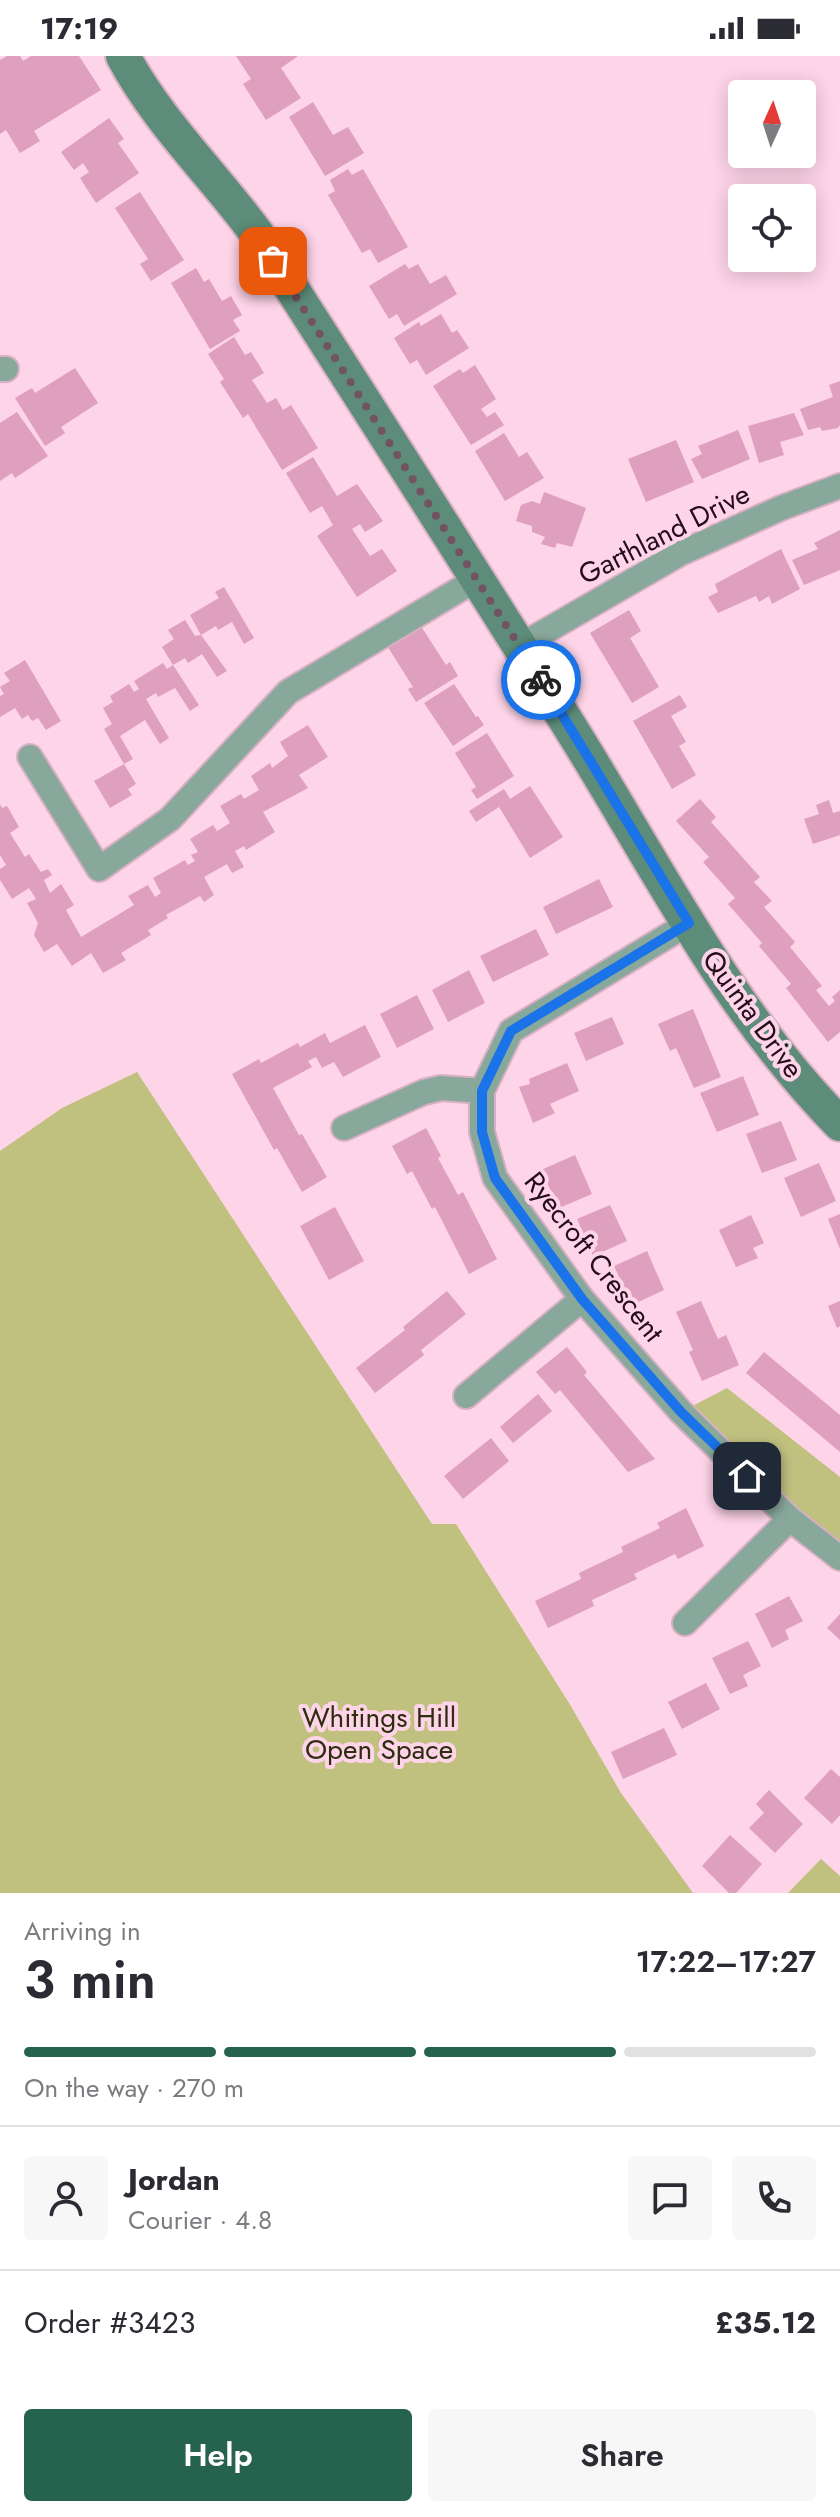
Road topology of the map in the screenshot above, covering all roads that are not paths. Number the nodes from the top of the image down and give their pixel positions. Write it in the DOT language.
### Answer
graph roads {
  1 [pos="123,56"];
  2 [pos="840,486"];
  3 [pos="477,579"];
  4 [pos="520,646"];
  5 [pos="30,757"];
  6 [pos="689,923"];
  7 [pos="482,1091"];
  8 [pos="838,1118"];
  9 [pos="344,1128"];
  10 [pos="582,1299"];
  11 [pos="466,1396"];
  12 [pos="790,1519"];
  13 [pos="840,1558"];
  14 [pos="685,1623"];
  1 -- 3 [label="street, Quinta Drive"];
  2 -- 4 [label="street, Garthland Drive"];
  3 -- 4 [label="street, Quinta Drive"];
  3 -- 5 [label="street"];
  4 -- 6 [label="street, Quinta Drive"];
  6 -- 7 [label="street, Ryecroft Crescent"];
  6 -- 8 [label="street, Quinta Drive"];
  7 -- 9 [label="street"];
  7 -- 10 [label="street, Ryecroft Crescent"];
  10 -- 11 [label="street"];
  10 -- 12 [label="street, Ryecroft Crescent"];
  12 -- 13 [label="street, Ryecroft Crescent"];
  12 -- 14 [label="street"];
}
